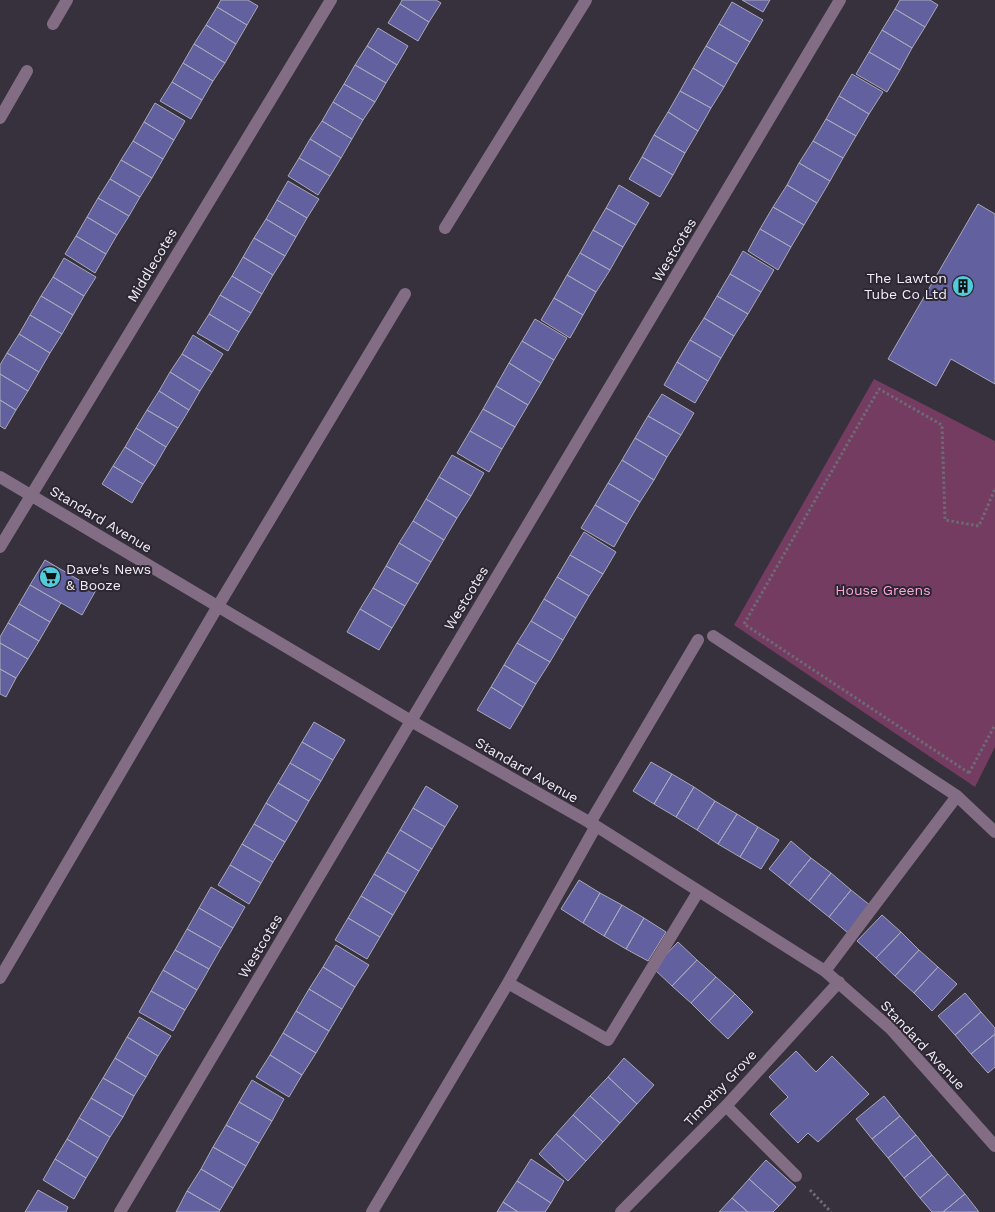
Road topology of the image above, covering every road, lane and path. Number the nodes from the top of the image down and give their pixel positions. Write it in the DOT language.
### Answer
graph roads {
  1 [pos="67,0"];
  2 [pos="331,0"];
  3 [pos="586,0"];
  4 [pos="840,0"];
  5 [pos="53,24"];
  6 [pos="27,71"];
  7 [pos="0,118"];
  8 [pos="445,228"];
  9 [pos="405,294"];
  10 [pos="0,477"];
  11 [pos="995,489"];
  12 [pos="31,494"];
  13 [pos="0,547"];
  14 [pos="218,606"];
  15 [pos="713,636"];
  16 [pos="698,640"];
  17 [pos="411,720"];
  18 [pos="995,725"];
  19 [pos="957,796"];
  20 [pos="593,825"];
  21 [pos="995,832"];
  22 [pos="698,892"];
  23 [pos="825,971"];
  24 [pos="0,978"];
  25 [pos="839,982"];
  26 [pos="508,983"];
  27 [pos="726,1106"];
  28 [pos="995,1146"];
  29 [pos="796,1176"];
  30 [pos="120,1212"];
  31 [pos="372,1212"];
  32 [pos="621,1212"];
  33 [pos="831,1212"];
  1 -- 5 [label="street"];
  2 -- 12 [label="street, Middlecotes"];
  3 -- 8 [label="street"];
  4 -- 17 [label="street, Westcotes"];
  6 -- 7 [label="street"];
  9 -- 14 [label="street"];
  10 -- 12 [label="street, Standard Avenue"];
  11 -- 18 [label="path"];
  12 -- 13 [label="street, Middlecotes"];
  12 -- 14 [label="street, Standard Avenue"];
  14 -- 17 [label="street, Standard Avenue"];
  14 -- 24 [label="street"];
  15 -- 19 [label="street"];
  16 -- 20 [label="street"];
  17 -- 20 [label="street, Standard Avenue"];
  17 -- 30 [label="street, Westcotes"];
  19 -- 21 [label="street"];
  19 -- 23 [label="street"];
  20 -- 22 [label="street, Standard Avenue"];
  20 -- 26 [label="street"];
  22 -- 23 [label="street, Standard Avenue"];
  22 -- 26 [label="street"];
  23 -- 25 [label="street, Standard Avenue"];
  25 -- 27 [label="street, Timothy Grove"];
  25 -- 28 [label="street, Standard Avenue"];
  26 -- 31 [label="street"];
  27 -- 29 [label="street"];
  27 -- 32 [label="street, Timothy Grove"];
  29 -- 33 [label="path"];
}
